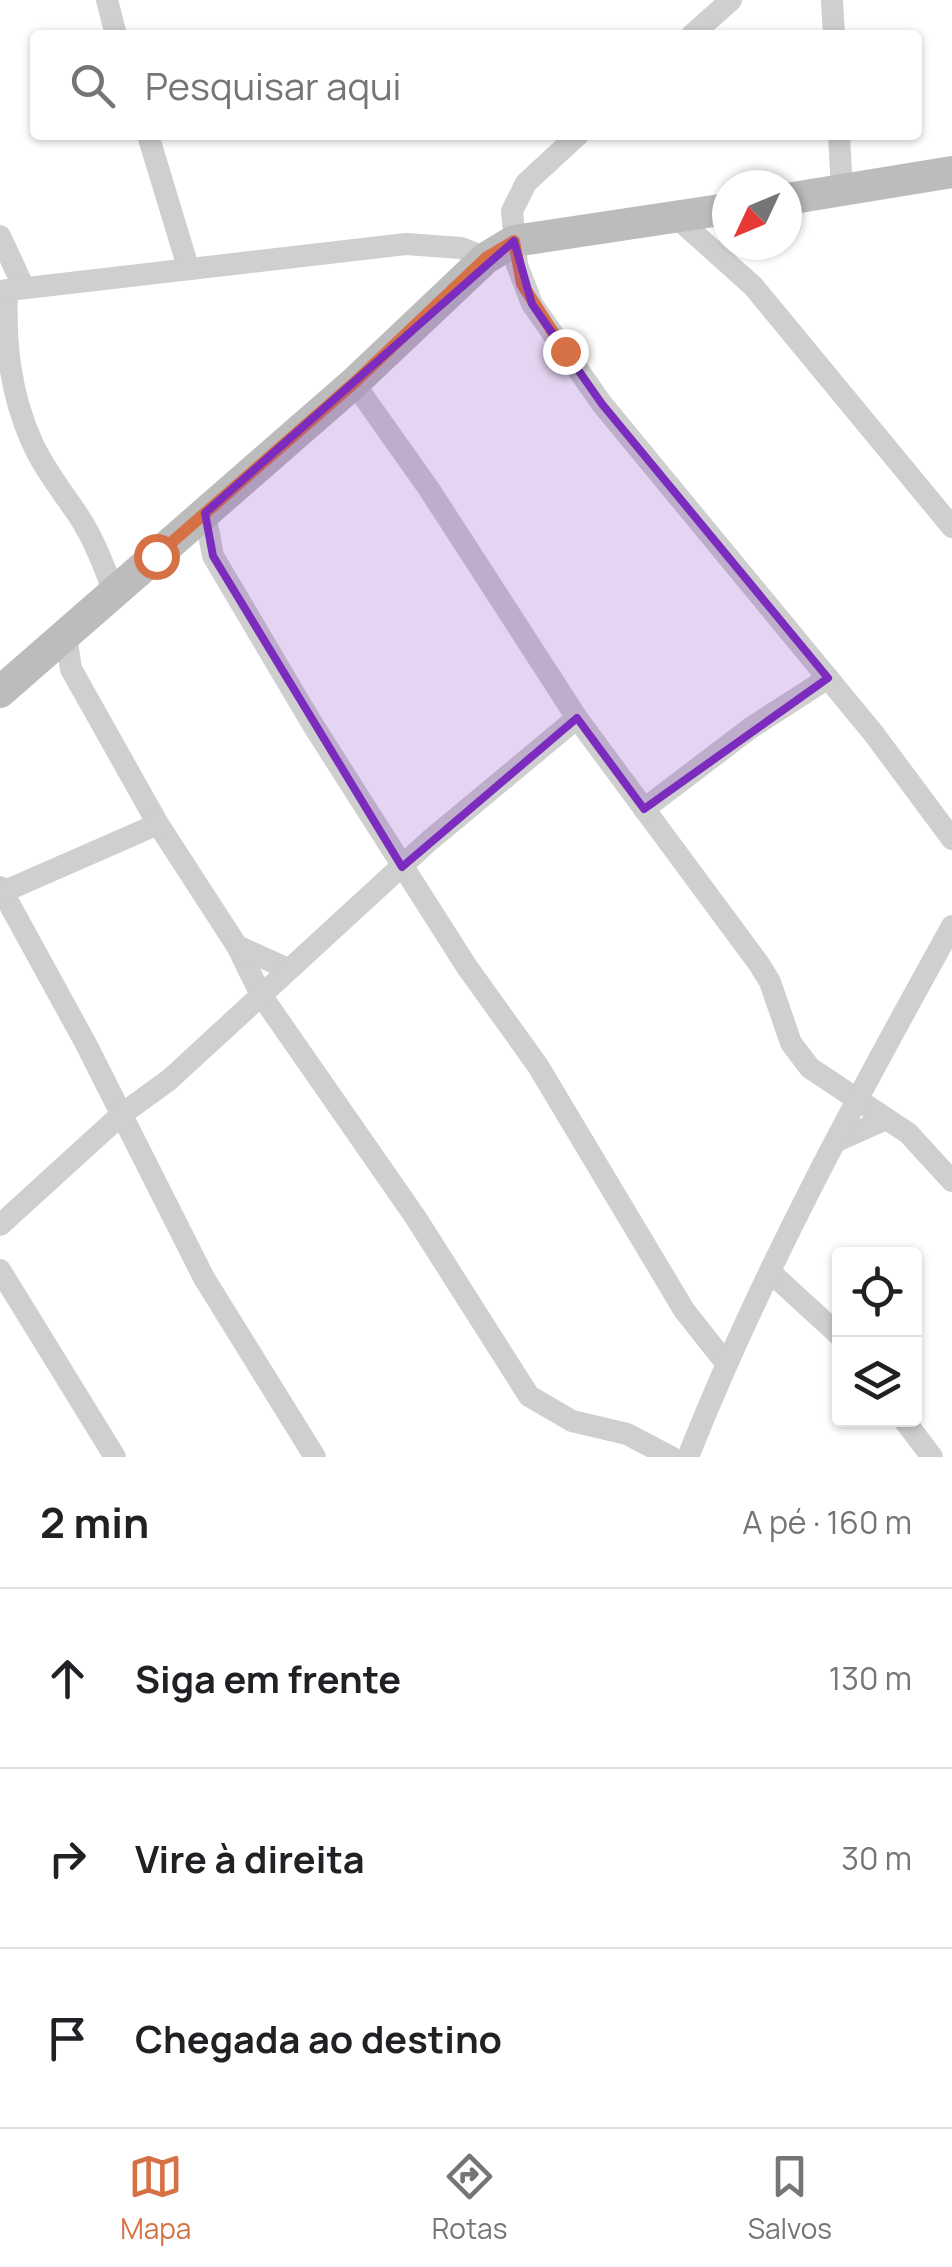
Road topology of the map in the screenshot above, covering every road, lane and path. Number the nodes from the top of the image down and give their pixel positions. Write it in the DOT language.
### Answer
graph roads {
  1 [pos="107,0"];
  2 [pos="732,0"];
  3 [pos="832,0"];
  4 [pos="115,30"];
  5 [pos="698,30"];
  6 [pos="834,30"];
  7 [pos="150,140"];
  8 [pos="573,140"];
  9 [pos="839,140"];
  10 [pos="952,172"];
  11 [pos="842,190"];
  12 [pos="802,197"];
  13 [pos="712,212"];
  14 [pos="676,218"];
  15 [pos="0,236"];
  16 [pos="500,250"];
  17 [pos="188,266"];
  18 [pos="10,290"];
  19 [pos="354,383"];
  20 [pos="206,512"];
  21 [pos="952,527"];
  22 [pos="177,538"];
  23 [pos="212,556"];
  24 [pos="114,593"];
  25 [pos="62,652"];
  26 [pos="828,678"];
  27 [pos="0,692"];
  28 [pos="577,718"];
  29 [pos="644,808"];
  30 [pos="158,824"];
  31 [pos="948,826"];
  32 [pos="402,867"];
  33 [pos="2,890"];
  34 [pos="952,926"];
  35 [pos="237,946"];
  36 [pos="288,969"];
  37 [pos="261,996"];
  38 [pos="854,1100"];
  39 [pos="122,1114"];
  40 [pos="886,1119"];
  41 [pos="836,1141"];
  42 [pos="952,1181"];
  43 [pos="0,1225"];
  44 [pos="0,1270"];
  45 [pos="770,1272"];
  46 [pos="832,1329"];
  47 [pos="725,1362"];
  48 [pos="909,1427"];
  49 [pos="116,1457"];
  50 [pos="316,1457"];
  51 [pos="672,1457"];
  52 [pos="688,1457"];
  53 [pos="932,1457"];
  1 -- 4 [label="street"];
  2 -- 5 [label="street"];
  3 -- 6 [label="street"];
  7 -- 17 [label="street"];
  8 -- 16 [label="street"];
  9 -- 11 [label="street"];
  10 -- 11 [label="street"];
  11 -- 12 [label="street"];
  13 -- 14 [label="street"];
  14 -- 16 [label="street"];
  14 -- 21 [label="street"];
  15 -- 18 [label="street"];
  16 -- 17 [label="street"];
  16 -- 19 [label="street"];
  16 -- 26 [label="street"];
  17 -- 18 [label="street"];
  18 -- 24 [label="street"];
  19 -- 20 [label="street"];
  19 -- 28 [label="street"];
  20 -- 22 [label="street"];
  20 -- 23 [label="street"];
  22 -- 23 [label="street"];
  22 -- 24 [label="street"];
  23 -- 32 [label="street"];
  24 -- 25 [label="street"];
  25 -- 27 [label="street"];
  25 -- 30 [label="street"];
  26 -- 29 [label="street"];
  26 -- 31 [label="street"];
  28 -- 29 [label="street"];
  28 -- 32 [label="street"];
  29 -- 38 [label="street"];
  30 -- 33 [label="street"];
  30 -- 35 [label="street"];
  32 -- 36 [label="street"];
  32 -- 47 [label="street"];
  33 -- 39 [label="street"];
  34 -- 38 [label="street"];
  35 -- 36 [label="street"];
  35 -- 37 [label="street"];
  36 -- 37 [label="street"];
  37 -- 39 [label="street"];
  37 -- 51 [label="street"];
  38 -- 40 [label="street"];
  38 -- 41 [label="street"];
  39 -- 43 [label="street"];
  39 -- 50 [label="street"];
  40 -- 41 [label="street"];
  40 -- 42 [label="street"];
  41 -- 45 [label="street"];
  44 -- 49 [label="street"];
  45 -- 46 [label="street"];
  45 -- 47 [label="street"];
  47 -- 52 [label="street"];
  48 -- 53 [label="street"];
}
